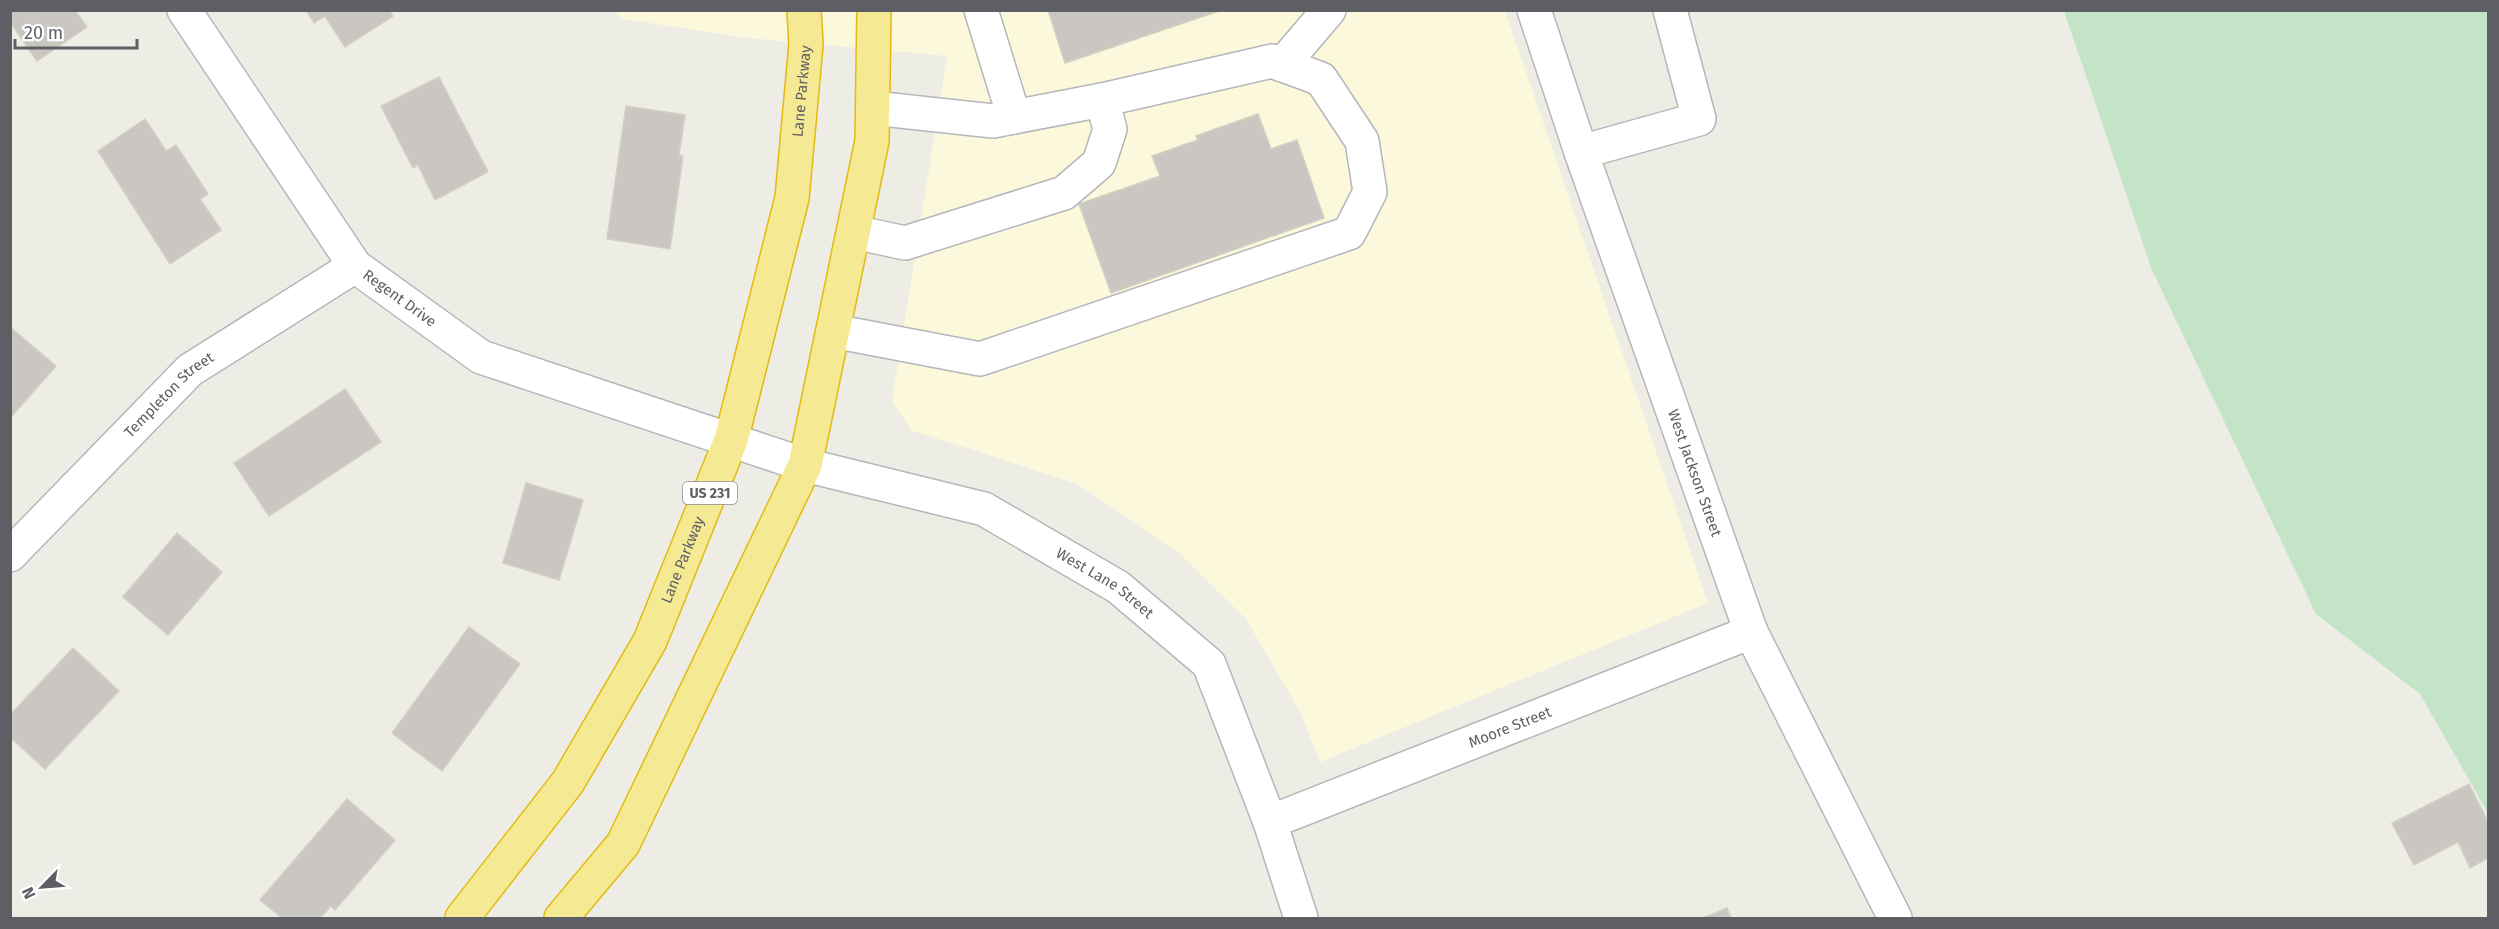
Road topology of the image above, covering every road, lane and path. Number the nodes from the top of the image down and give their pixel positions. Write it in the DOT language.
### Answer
graph roads {
  1 [pos="184,10"];
  2 [pos="804,10"];
  3 [pos="874,10"];
  4 [pos="981,10"];
  5 [pos="1329,10"];
  6 [pos="1534,10"];
  7 [pos="1670,10"];
  8 [pos="1282,65"];
  9 [pos="1102,100"];
  10 [pos="873,108"];
  11 [pos="1014,117"];
  12 [pos="1581,152"];
  13 [pos="854,232"];
  14 [pos="355,266"];
  15 [pos="833,331"];
  16 [pos="731,440"];
  17 [pos="805,465"];
  18 [pos="10,555"];
  19 [pos="1751,632"];
  20 [pos="1270,822"];
  21 [pos="462,918"];
  22 [pos="561,918"];
  23 [pos="1301,918"];
  24 [pos="1894,918"];
  1 -- 14 [label="street, Regent Drive"];
  2 -- 16 [label="highway, Lane Parkway / US 231"];
  3 -- 10 [label="highway"];
  4 -- 11 [label="street"];
  5 -- 8 [label="street"];
  6 -- 12 [label="street, West Jackson Street"];
  7 -- 12 [label="street"];
  8 -- 9 [label="street"];
  8 -- 15 [label="street"];
  9 -- 11 [label="street"];
  9 -- 13 [label="street"];
  10 -- 11 [label="street"];
  10 -- 13 [label="highway"];
  12 -- 19 [label="street, West Jackson Street"];
  13 -- 15 [label="highway"];
  14 -- 16 [label="street, Regent Drive"];
  14 -- 18 [label="street, Templeton Street"];
  15 -- 17 [label="highway"];
  16 -- 17 [label="street, West Lane Street"];
  16 -- 21 [label="highway, Lane Parkway / US 231"];
  17 -- 20 [label="street, West Lane Street"];
  17 -- 22 [label="highway"];
  19 -- 20 [label="street, Moore Street"];
  19 -- 24 [label="street, West Jackson Street"];
  20 -- 23 [label="street, West Lane Street"];
}
